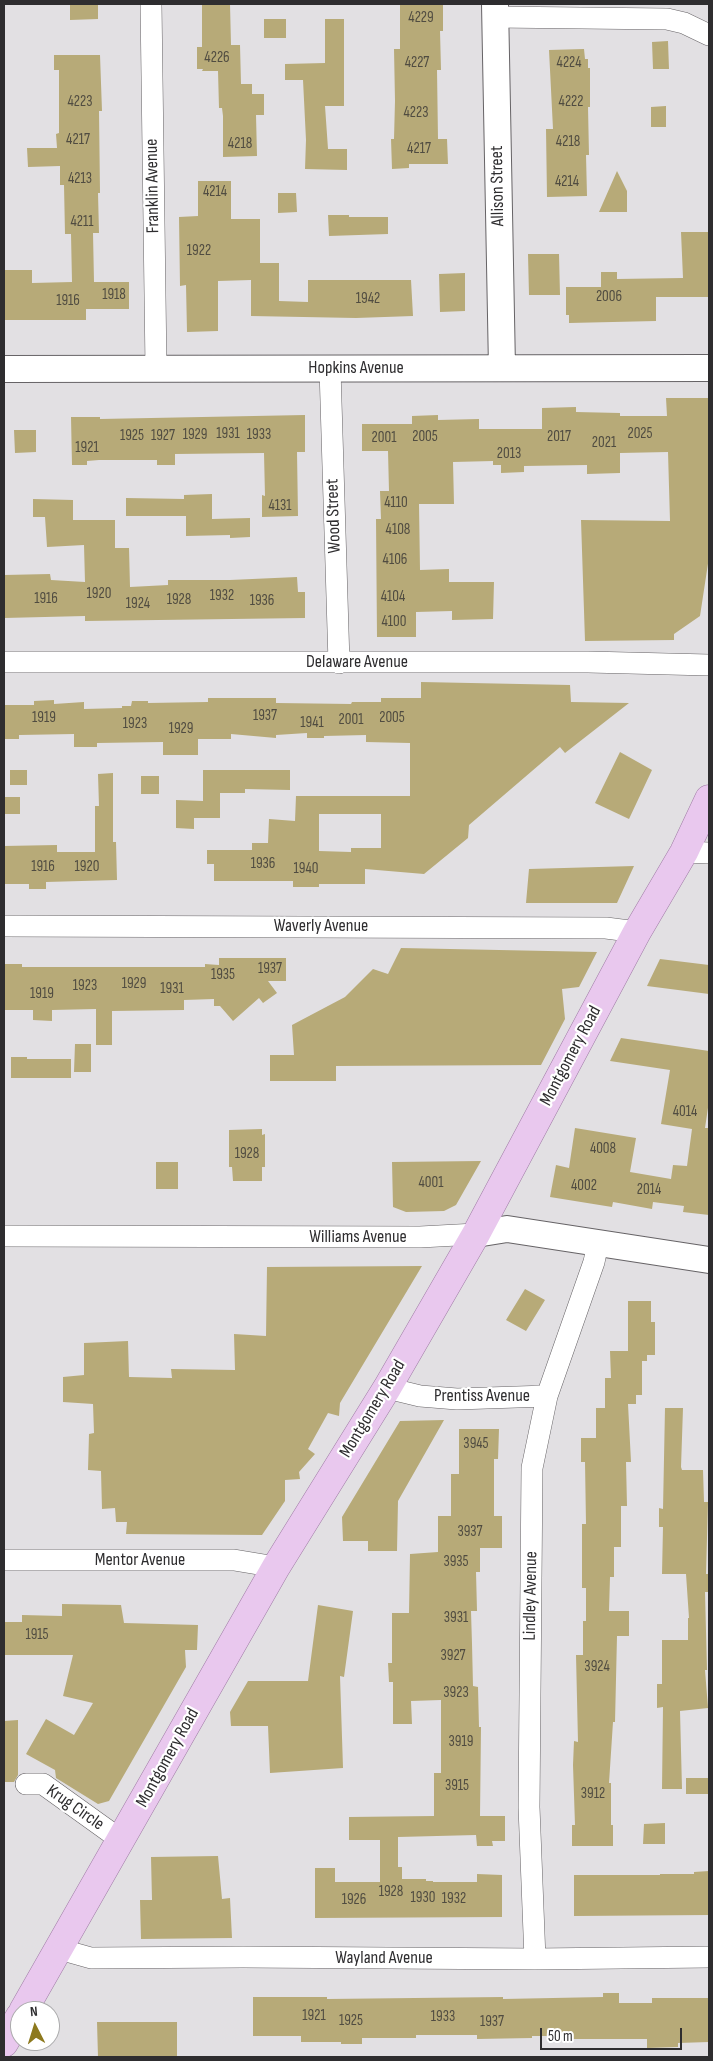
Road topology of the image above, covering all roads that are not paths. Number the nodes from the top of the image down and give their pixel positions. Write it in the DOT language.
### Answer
graph roads {
  1 [pos="151,4"];
  2 [pos="495,10"];
  3 [pos="709,35"];
  4 [pos="156,368"];
  5 [pos="502,368"];
  6 [pos="709,368"];
  7 [pos="4,369"];
  8 [pos="330,369"];
  9 [pos="4,662"];
  10 [pos="339,662"];
  11 [pos="709,665"];
  12 [pos="709,799"];
  13 [pos="696,852"];
  14 [pos="4,926"];
  15 [pos="637,932"];
  16 [pos="476,1234"];
  17 [pos="4,1236"];
  18 [pos="598,1243"];
  19 [pos="709,1260"];
  20 [pos="388,1388"];
  21 [pos="547,1396"];
  22 [pos="4,1560"];
  23 [pos="276,1567"];
  24 [pos="26,1784"];
  25 [pos="121,1840"];
  26 [pos="59,1949"];
  27 [pos="709,1957"];
  28 [pos="534,1959"];
  29 [pos="29,2001"];
  1 -- 4 [label="street, Franklin Avenue"];
  2 -- 3 [label="street"];
  2 -- 5 [label="street, Allison Street"];
  4 -- 7 [label="street, Hopkins Avenue"];
  4 -- 8 [label="street, Hopkins Avenue"];
  5 -- 6 [label="street, Hopkins Avenue"];
  5 -- 8 [label="street, Hopkins Avenue"];
  8 -- 10 [label="street, Wood Street"];
  9 -- 10 [label="street, Delaware Avenue"];
  10 -- 11 [label="street, Delaware Avenue"];
  12 -- 13 [label="main road, Montgomery Road"];
  13 -- 15 [label="main road, Montgomery Road"];
  14 -- 15 [label="street, Waverly Avenue"];
  15 -- 16 [label="main road, Montgomery Road"];
  16 -- 17 [label="street, Williams Avenue"];
  16 -- 18 [label="street, Williams Avenue"];
  16 -- 20 [label="main road, Montgomery Road"];
  18 -- 19 [label="street, Williams Avenue"];
  18 -- 21 [label="street, Lindley Avenue"];
  20 -- 21 [label="street, Prentiss Avenue"];
  20 -- 23 [label="main road, Montgomery Road"];
  21 -- 28 [label="street, Lindley Avenue"];
  22 -- 23 [label="street, Mentor Avenue"];
  23 -- 25 [label="main road, Montgomery Road"];
  24 -- 25 [label="street, Krug Circle"];
  25 -- 26 [label="main road, Montgomery Road"];
  26 -- 28 [label="street, Wayland Avenue"];
  26 -- 29 [label="main road, Montgomery Road"];
  27 -- 28 [label="street, Wayland Avenue"];
}
